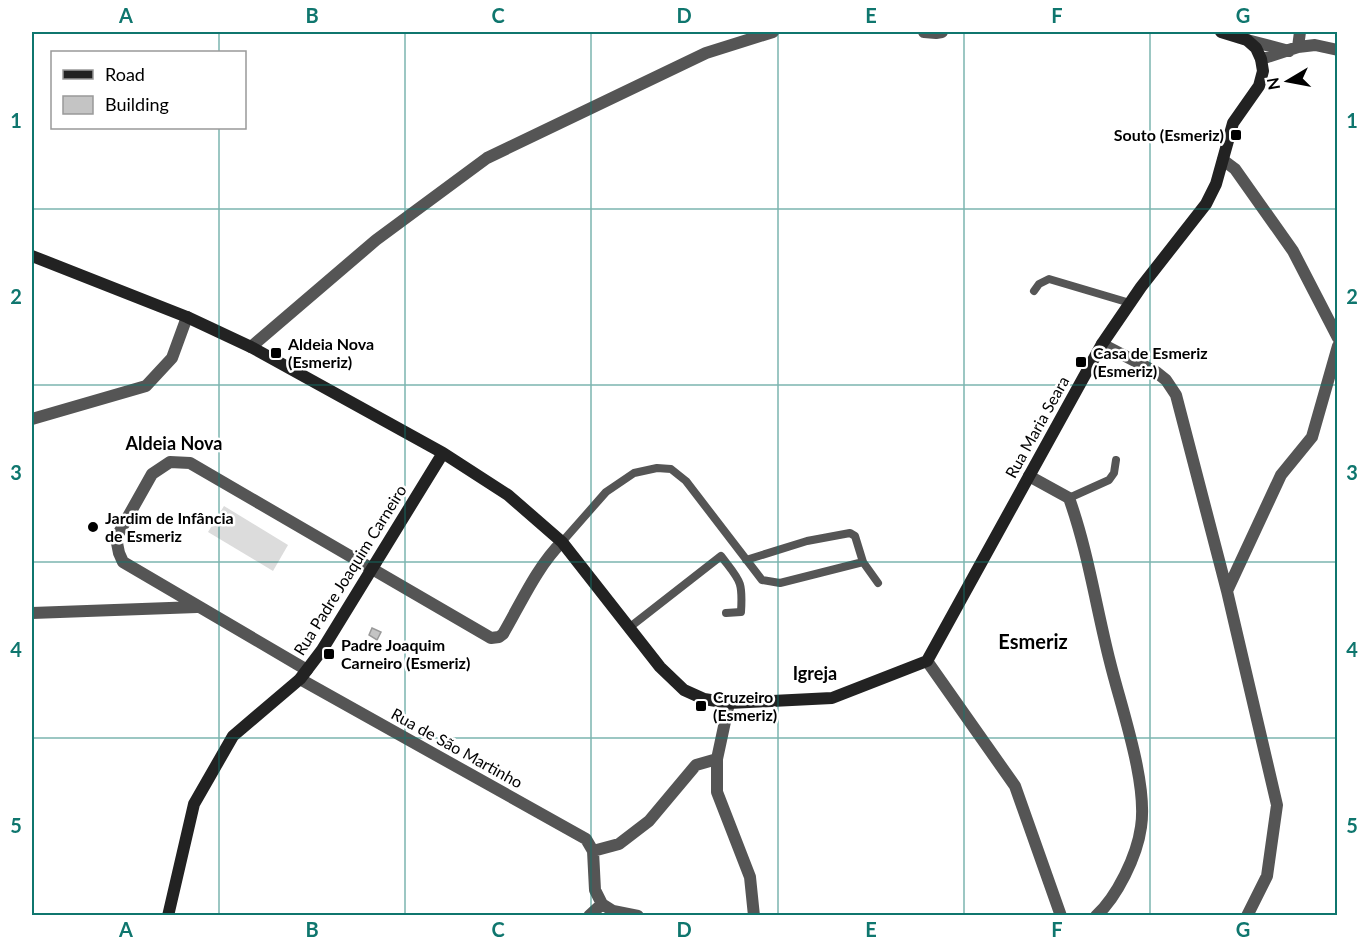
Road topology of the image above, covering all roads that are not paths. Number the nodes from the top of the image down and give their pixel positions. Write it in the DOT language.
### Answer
graph roads {
  1 [pos="773,32"];
  2 [pos="924,32"];
  3 [pos="942,32"];
  4 [pos="1221,32"];
  5 [pos="1300,32"];
  6 [pos="1247,40"];
  7 [pos="1293,49"];
  8 [pos="1338,50"];
  9 [pos="1261,59"];
  10 [pos="1222,160"];
  11 [pos="32,256"];
  12 [pos="1034,291"];
  13 [pos="1130,303"];
  14 [pos="187,317"];
  15 [pos="1338,338"];
  16 [pos="1102,344"];
  17 [pos="1338,346"];
  18 [pos="251,347"];
  19 [pos="32,419"];
  20 [pos="443,453"];
  21 [pos="1116,460"];
  22 [pos="1029,476"];
  23 [pos="1069,498"];
  24 [pos="562,542"];
  25 [pos="746,560"];
  26 [pos="863,562"];
  27 [pos="372,568"];
  28 [pos="878,583"];
  29 [pos="1227,591"];
  30 [pos="199,607"];
  31 [pos="32,613"];
  32 [pos="726,613"];
  33 [pos="630,627"];
  34 [pos="927,661"];
  35 [pos="304,675"];
  36 [pos="729,702"];
  37 [pos="717,759"];
  38 [pos="593,851"];
  39 [pos="602,904"];
  40 [pos="168,915"];
  41 [pos="589,915"];
  42 [pos="638,915"];
  43 [pos="754,915"];
  44 [pos="1061,915"];
  45 [pos="1096,915"];
  46 [pos="1247,915"];
  1 -- 18 [label="street"];
  2 -- 3 [label="street"];
  4 -- 6 [label="street"];
  5 -- 7 [label="street"];
  6 -- 7 [label="street"];
  6 -- 9 [label="street"];
  7 -- 8 [label="street"];
  7 -- 9 [label="street"];
  9 -- 10 [label="street, Rua Maria Seara"];
  10 -- 13 [label="street, Rua Maria Seara"];
  10 -- 15 [label="street"];
  11 -- 14 [label="street"];
  12 -- 13 [label="lane"];
  13 -- 16 [label="street, Rua Maria Seara"];
  14 -- 18 [label="street"];
  14 -- 19 [label="street"];
  16 -- 22 [label="street, Rua Maria Seara"];
  16 -- 29 [label="street"];
  17 -- 29 [label="street"];
  18 -- 20 [label="street"];
  20 -- 24 [label="street"];
  20 -- 27 [label="street, Rua Padre Joaquim Carneiro"];
  21 -- 23 [label="lane"];
  22 -- 23 [label="street"];
  22 -- 34 [label="street, Rua Maria Seara"];
  23 -- 45 [label="street"];
  24 -- 25 [label="lane"];
  24 -- 27 [label="street, Rua de São Martinho"];
  24 -- 33 [label="street"];
  25 -- 26 [label="lane"];
  25 -- 26 [label="lane"];
  26 -- 28 [label="lane"];
  27 -- 30 [label="street, Rua de São Martinho"];
  27 -- 35 [label="street, Rua Padre Joaquim Carneiro"];
  29 -- 46 [label="street"];
  30 -- 31 [label="street"];
  30 -- 35 [label="street, Rua de São Martinho"];
  32 -- 33 [label="lane"];
  33 -- 36 [label="street"];
  34 -- 36 [label="street"];
  34 -- 44 [label="street"];
  35 -- 38 [label="street, Rua de São Martinho"];
  35 -- 40 [label="street, Rua Padre Joaquim Carneiro"];
  36 -- 37 [label="street"];
  37 -- 38 [label="street"];
  37 -- 43 [label="street"];
  38 -- 39 [label="street"];
  39 -- 41 [label="street"];
  39 -- 42 [label="street"];
}
